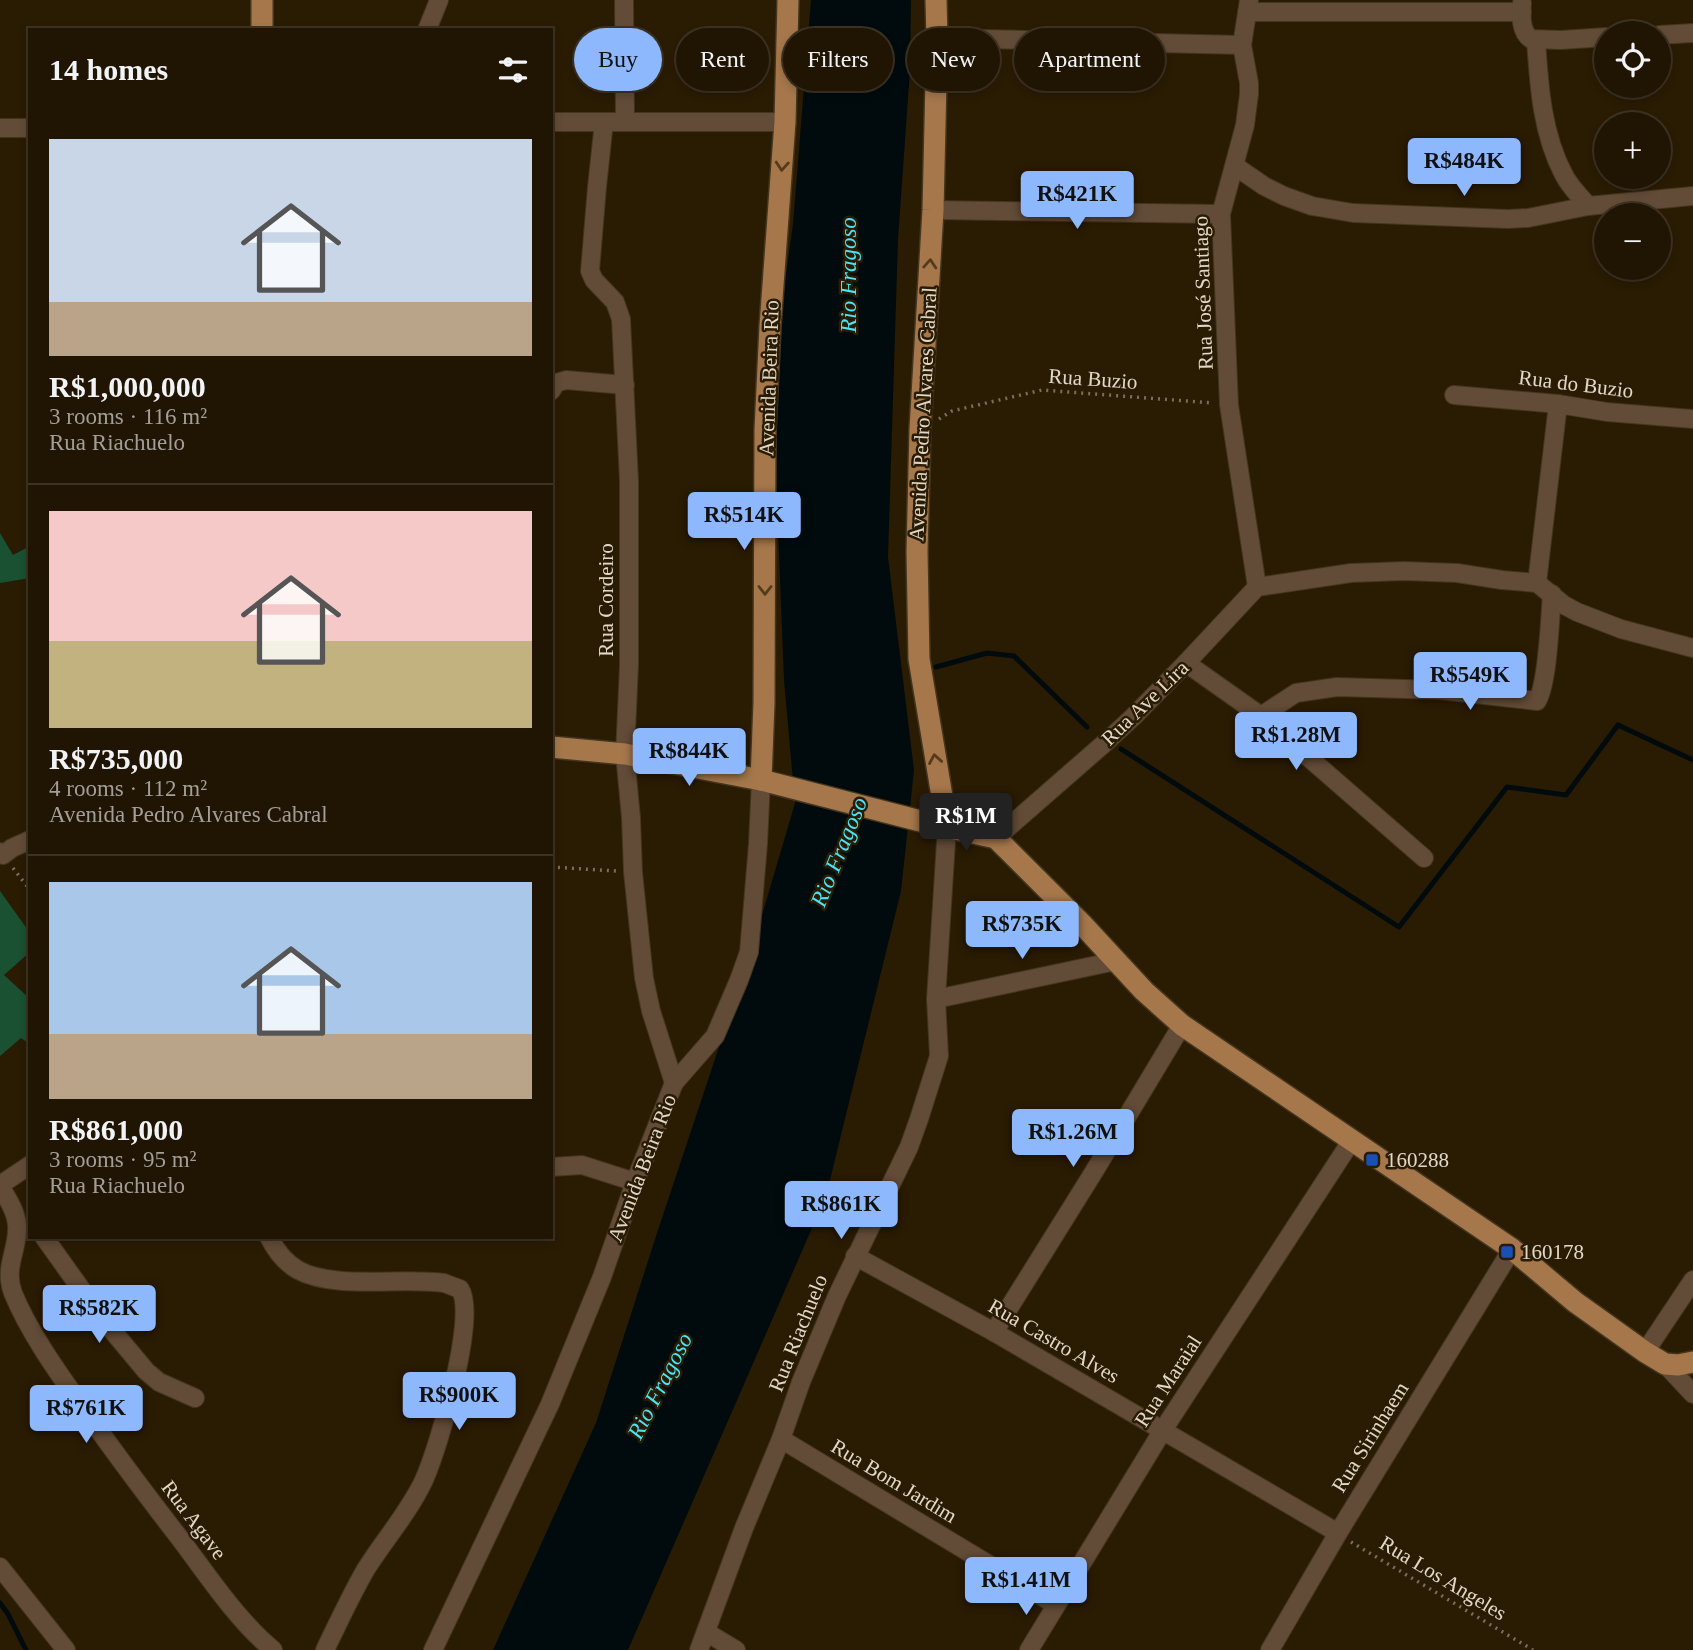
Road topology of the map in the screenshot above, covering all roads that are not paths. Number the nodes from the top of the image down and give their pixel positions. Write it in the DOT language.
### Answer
graph roads {
  1 [pos="262,0"];
  2 [pos="439,0"];
  3 [pos="624,0"];
  4 [pos="788,0"];
  5 [pos="936,0"];
  6 [pos="1248,6"];
  7 [pos="1522,6"];
  8 [pos="262,28"];
  9 [pos="428,28"];
  10 [pos="937,28"];
  11 [pos="1693,33"];
  12 [pos="1671,34"];
  13 [pos="1594,38"];
  14 [pos="1000,39"];
  15 [pos="1536,40"];
  16 [pos="1242,45"];
  17 [pos="936,91"];
  18 [pos="625,121"];
  19 [pos="553,122"];
  20 [pos="604,122"];
  21 [pos="785,122"];
  22 [pos="0,128"];
  23 [pos="28,128"];
  24 [pos="1235,166"];
  25 [pos="1693,195"];
  26 [pos="1588,206"];
  27 [pos="933,210"];
  28 [pos="1222,214"];
  29 [pos="625,385"];
  30 [pos="553,388"];
  31 [pos="1454,395"];
  32 [pos="1558,404"];
  33 [pos="1693,419"];
  34 [pos="1257,587"];
  35 [pos="1544,589"];
  36 [pos="1693,648"];
  37 [pos="1186,663"];
  38 [pos="1261,716"];
  39 [pos="553,747"];
  40 [pos="625,754"];
  41 [pos="761,780"];
  42 [pos="939,825"];
  43 [pos="996,838"];
  44 [pos="28,841"];
  45 [pos="1,853"];
  46 [pos="1424,858"];
  47 [pos="1116,961"];
  48 [pos="936,999"];
  49 [pos="1182,1025"];
  50 [pos="674,1083"];
  51 [pos="1352,1140"];
  52 [pos="28,1167"];
  53 [pos="553,1167"];
  54 [pos="635,1182"];
  55 [pos="3,1191"];
  56 [pos="28,1221"];
  57 [pos="45,1239"];
  58 [pos="270,1239"];
  59 [pos="1512,1249"];
  60 [pos="855,1256"];
  61 [pos="1693,1280"];
  62 [pos="994,1332"];
  63 [pos="1645,1352"];
  64 [pos="1693,1362"];
  65 [pos="1665,1364"];
  66 [pos="1693,1394"];
  67 [pos="195,1398"];
  68 [pos="1163,1430"];
  69 [pos="781,1439"];
  70 [pos="1338,1533"];
  71 [pos="0,1567"];
  72 [pos="1056,1605"];
  73 [pos="706,1632"];
  74 [pos="66,1650"];
  75 [pos="274,1650"];
  76 [pos="325,1650"];
  77 [pos="433,1650"];
  78 [pos="699,1650"];
  79 [pos="736,1650"];
  80 [pos="1028,1650"];
  81 [pos="1270,1650"];
  1 -- 8 [label="main road"];
  2 -- 9 [label="street"];
  3 -- 18 [label="street"];
  4 -- 21 [label="main road, Avenida Beira Rio"];
  5 -- 10 [label="main road, Avenida Pedro Alvares Cabral"];
  6 -- 7 [label="street"];
  6 -- 16 [label="street, Rua José Santiago"];
  7 -- 15 [label="street"];
  11 -- 12 [label="street"];
  13 -- 15 [label="street"];
  14 -- 16 [label="street"];
  15 -- 26 [label="street"];
  16 -- 24 [label="street, Rua José Santiago"];
  17 -- 27 [label="main road, Avenida Pedro Alvares Cabral"];
  18 -- 20 [label="street"];
  18 -- 21 [label="street"];
  19 -- 20 [label="street"];
  20 -- 29 [label="street, Rua Cordeiro"];
  21 -- 41 [label="main road, Avenida Beira Rio, one-way"];
  22 -- 23 [label="street"];
  24 -- 26 [label="street"];
  24 -- 28 [label="street, Rua José Santiago"];
  25 -- 26 [label="street"];
  27 -- 28 [label="street"];
  42 -- 27 [label="main road, Avenida Pedro Alvares Cabral, one-way"];
  28 -- 34 [label="street, Rua José Santiago"];
  29 -- 30 [label="street"];
  29 -- 40 [label="street, Rua Cordeiro"];
  31 -- 32 [label="street, Rua do Buzio"];
  32 -- 33 [label="street, Rua do Buzio"];
  32 -- 35 [label="street"];
  34 -- 35 [label="street"];
  34 -- 37 [label="street, Rua Ave Lira"];
  35 -- 36 [label="street"];
  35 -- 38 [label="street"];
  37 -- 38 [label="street"];
  37 -- 43 [label="street, Rua Ave Lira"];
  38 -- 46 [label="street"];
  39 -- 40 [label="main road"];
  40 -- 41 [label="main road"];
  40 -- 50 [label="street, Rua Cordeiro"];
  41 -- 42 [label="main road"];
  41 -- 50 [label="street, Avenida Beira Rio"];
  42 -- 43 [label="main road"];
  42 -- 48 [label="street, Rua Riachuelo"];
  43 -- 47 [label="main road"];
  44 -- 45 [label="street"];
  47 -- 48 [label="street"];
  47 -- 49 [label="main road"];
  48 -- 60 [label="street, Rua Riachuelo"];
  49 -- 51 [label="main road"];
  49 -- 62 [label="street"];
  50 -- 54 [label="street, Avenida Beira Rio"];
  51 -- 59 [label="main road"];
  51 -- 68 [label="street, Rua Maraial"];
  52 -- 55 [label="street"];
  53 -- 54 [label="street"];
  54 -- 77 [label="street, Avenida Beira Rio"];
  55 -- 56 [label="street"];
  55 -- 75 [label="street, Rua Agave"];
  57 -- 67 [label="street"];
  58 -- 76 [label="street"];
  59 -- 63 [label="main road"];
  59 -- 70 [label="street, Rua Sirinhaem"];
  60 -- 62 [label="street, Rua Castro Alves"];
  60 -- 69 [label="street, Rua Riachuelo"];
  61 -- 63 [label="street"];
  62 -- 68 [label="street, Rua Castro Alves"];
  63 -- 65 [label="main road"];
  64 -- 65 [label="main road"];
  65 -- 66 [label="street"];
  68 -- 70 [label="street, Rua Castro Alves"];
  68 -- 72 [label="street, Rua Maraial"];
  69 -- 72 [label="street, Rua Bom Jardim"];
  69 -- 73 [label="street, Rua Riachuelo"];
  70 -- 81 [label="street, Rua Sirinhaem"];
  71 -- 74 [label="street"];
  72 -- 80 [label="street, Rua Maraial"];
  73 -- 78 [label="street, Rua Riachuelo"];
  73 -- 79 [label="street"];
}
